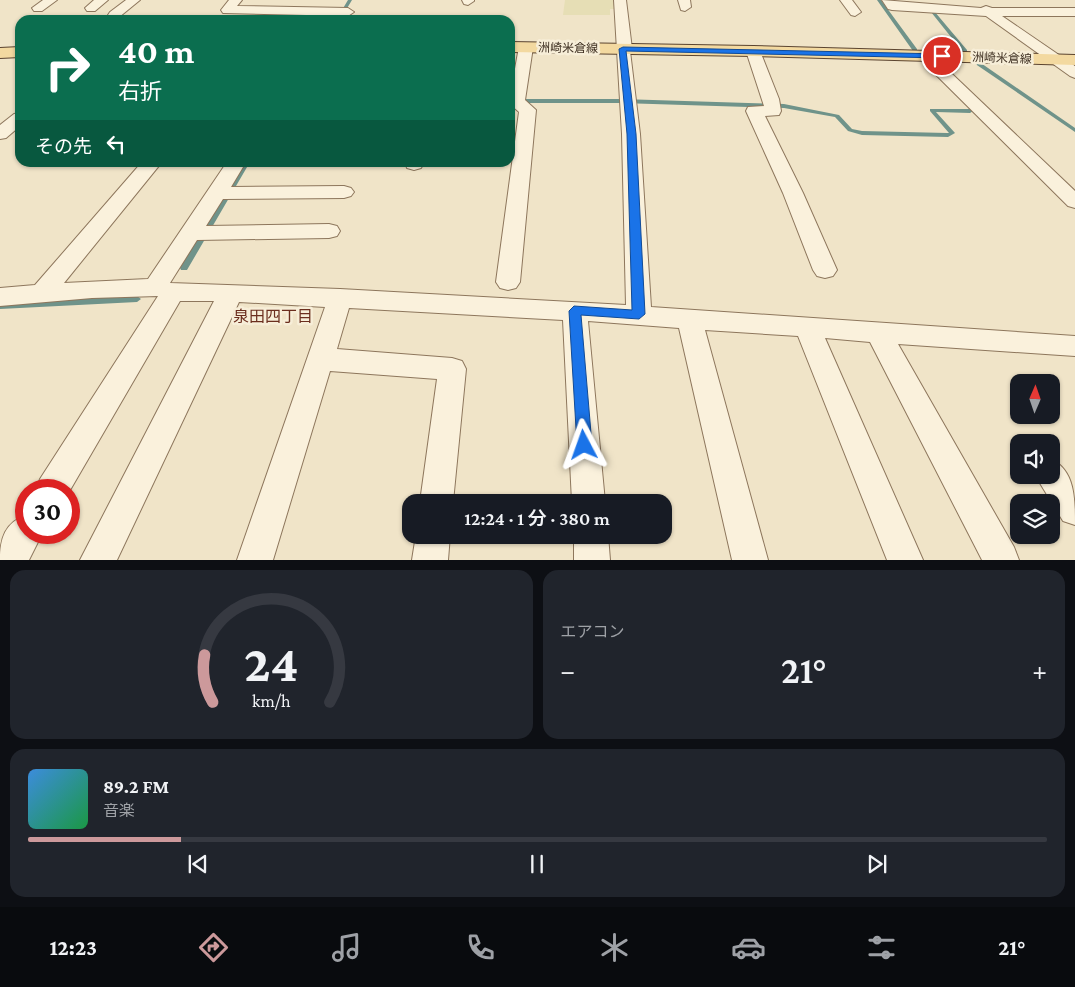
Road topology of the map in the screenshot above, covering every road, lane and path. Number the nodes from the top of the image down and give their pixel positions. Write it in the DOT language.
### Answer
graph roads {
  1 [pos="51,0"];
  2 [pos="102,0"];
  3 [pos="134,0"];
  4 [pos="236,0"];
  5 [pos="355,0"];
  6 [pos="620,0"];
  7 [pos="846,0"];
  8 [pos="888,0"];
  9 [pos="972,0"];
  10 [pos="38,8"];
  11 [pos="91,8"];
  12 [pos="855,12"];
  13 [pos="989,12"];
  14 [pos="1075,12"];
  15 [pos="344,14"];
  16 [pos="114,15"];
  17 [pos="518,47"];
  18 [pos="624,51"];
  19 [pos="15,52"];
  20 [pos="0,53"];
  21 [pos="754,54"];
  22 [pos="924,55"];
  23 [pos="1055,59"];
  24 [pos="1075,60"];
  25 [pos="1075,73"];
  26 [pos="15,122"];
  27 [pos="0,134"];
  28 [pos="517,151"];
  29 [pos="148,167"];
  30 [pos="235,167"];
  31 [pos="344,192"];
  32 [pos="225,193"];
  33 [pos="1075,202"];
  34 [pos="329,231"];
  35 [pos="202,233"];
  36 [pos="825,270"];
  37 [pos="508,282"];
  38 [pos="164,290"];
  39 [pos="231,293"];
  40 [pos="41,294"];
  41 [pos="0,297"];
  42 [pos="340,298"];
  43 [pos="574,311"];
  44 [pos="639,314"];
  45 [pos="690,325"];
  46 [pos="810,334"];
  47 [pos="882,339"];
  48 [pos="1075,346"];
  49 [pos="320,359"];
  50 [pos="1060,473"];
  51 [pos="1075,473"];
  52 [pos="58,479"];
  53 [pos="1058,484"];
  54 [pos="438,494"];
  55 [pos="587,494"];
  56 [pos="1075,510"];
  57 [pos="19,544"];
  58 [pos="432,544"];
  59 [pos="591,544"];
  60 [pos="9,560"];
  61 [pos="98,560"];
  62 [pos="255,560"];
  63 [pos="430,560"];
  64 [pos="592,560"];
  65 [pos="750,560"];
  66 [pos="905,560"];
  67 [pos="1001,560"];
  1 -- 10 [label="street"];
  2 -- 11 [label="street"];
  3 -- 16 [label="street"];
  4 -- 15 [label="street"];
  5 -- 15 [label="street"];
  6 -- 18 [label="street"];
  7 -- 12 [label="street"];
  8 -- 13 [label="street"];
  9 -- 13 [label="street"];
  13 -- 14 [label="street"];
  13 -- 23 [label="street"];
  17 -- 18 [label="main road, 洲崎米倉線"];
  17 -- 28 [label="street"];
  18 -- 21 [label="main road, 洲崎米倉線"];
  18 -- 44 [label="street"];
  19 -- 20 [label="main road"];
  21 -- 22 [label="main road, 洲崎米倉線"];
  21 -- 36 [label="street"];
  22 -- 23 [label="main road, 洲崎米倉線"];
  22 -- 33 [label="street"];
  23 -- 24 [label="main road, 洲崎米倉線"];
  23 -- 25 [label="street"];
  26 -- 27 [label="street"];
  28 -- 37 [label="street"];
  29 -- 40 [label="street"];
  30 -- 32 [label="street"];
  31 -- 32 [label="street"];
  32 -- 35 [label="street"];
  34 -- 35 [label="street"];
  35 -- 38 [label="street"];
  38 -- 39 [label="street"];
  38 -- 40 [label="street"];
  38 -- 52 [label="street"];
  39 -- 42 [label="street"];
  39 -- 61 [label="street"];
  40 -- 41 [label="street"];
  42 -- 43 [label="street"];
  42 -- 49 [label="street"];
  43 -- 44 [label="street"];
  43 -- 55 [label="street"];
  44 -- 45 [label="street"];
  45 -- 46 [label="street"];
  45 -- 65 [label="street"];
  46 -- 47 [label="street"];
  46 -- 66 [label="street"];
  47 -- 48 [label="street"];
  47 -- 67 [label="street"];
  49 -- 54 [label="street"];
  49 -- 62 [label="street"];
  50 -- 51 [label="street"];
  53 -- 56 [label="street"];
  57 -- 60 [label="street"];
  58 -- 63 [label="street"];
  59 -- 64 [label="street"];
}
